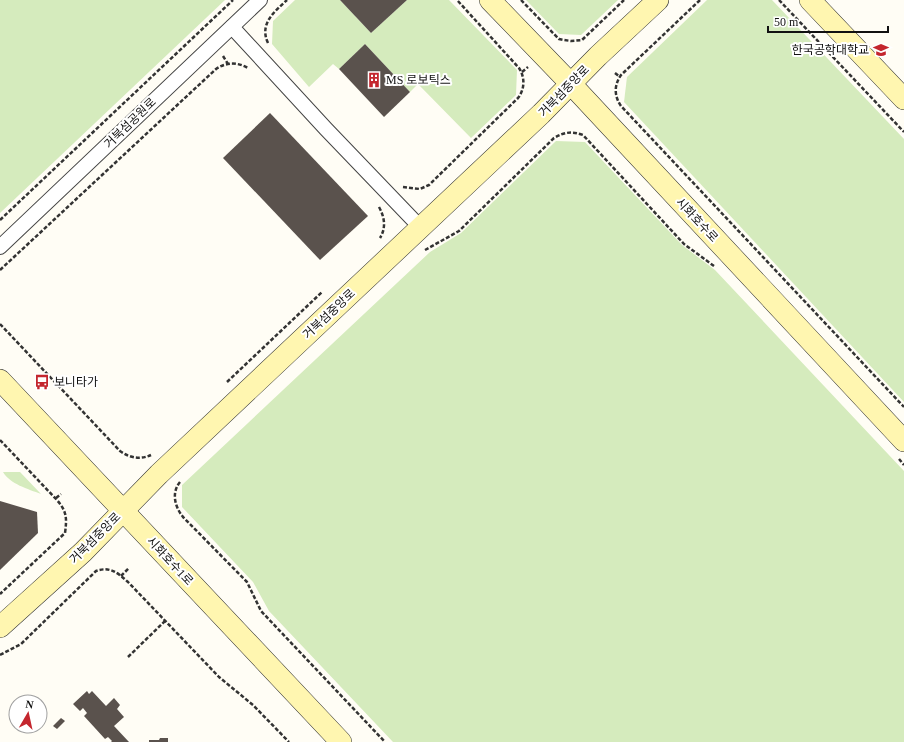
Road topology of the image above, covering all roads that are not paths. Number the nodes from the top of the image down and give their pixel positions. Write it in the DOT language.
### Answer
graph roads {
  1 [pos="260,0"];
  2 [pos="490,0"];
  3 [pos="658,0"];
  4 [pos="810,0"];
  5 [pos="232,27"];
  6 [pos="571,84"];
  7 [pos="904,99"];
  8 [pos="421,228"];
  9 [pos="0,247"];
  10 [pos="0,380"];
  11 [pos="901,450"];
  12 [pos="122,510"];
  13 [pos="0,627"];
  14 [pos="341,742"];
  1 -- 5 [label="street, 거북섬공원로"];
  2 -- 6 [label="street, 시화호수로"];
  3 -- 6 [label="street, 거북섬중앙로"];
  4 -- 7 [label="street"];
  5 -- 8 [label="street"];
  5 -- 9 [label="street, 거북섬공원로"];
  6 -- 8 [label="street, 거북섬중앙로"];
  6 -- 11 [label="street, 시화호수로"];
  8 -- 12 [label="street, 거북섬중앙로"];
  10 -- 12 [label="street, 시화호수1로"];
  12 -- 13 [label="street, 거북섬중앙로"];
  12 -- 14 [label="street, 시화호수1로"];
}
